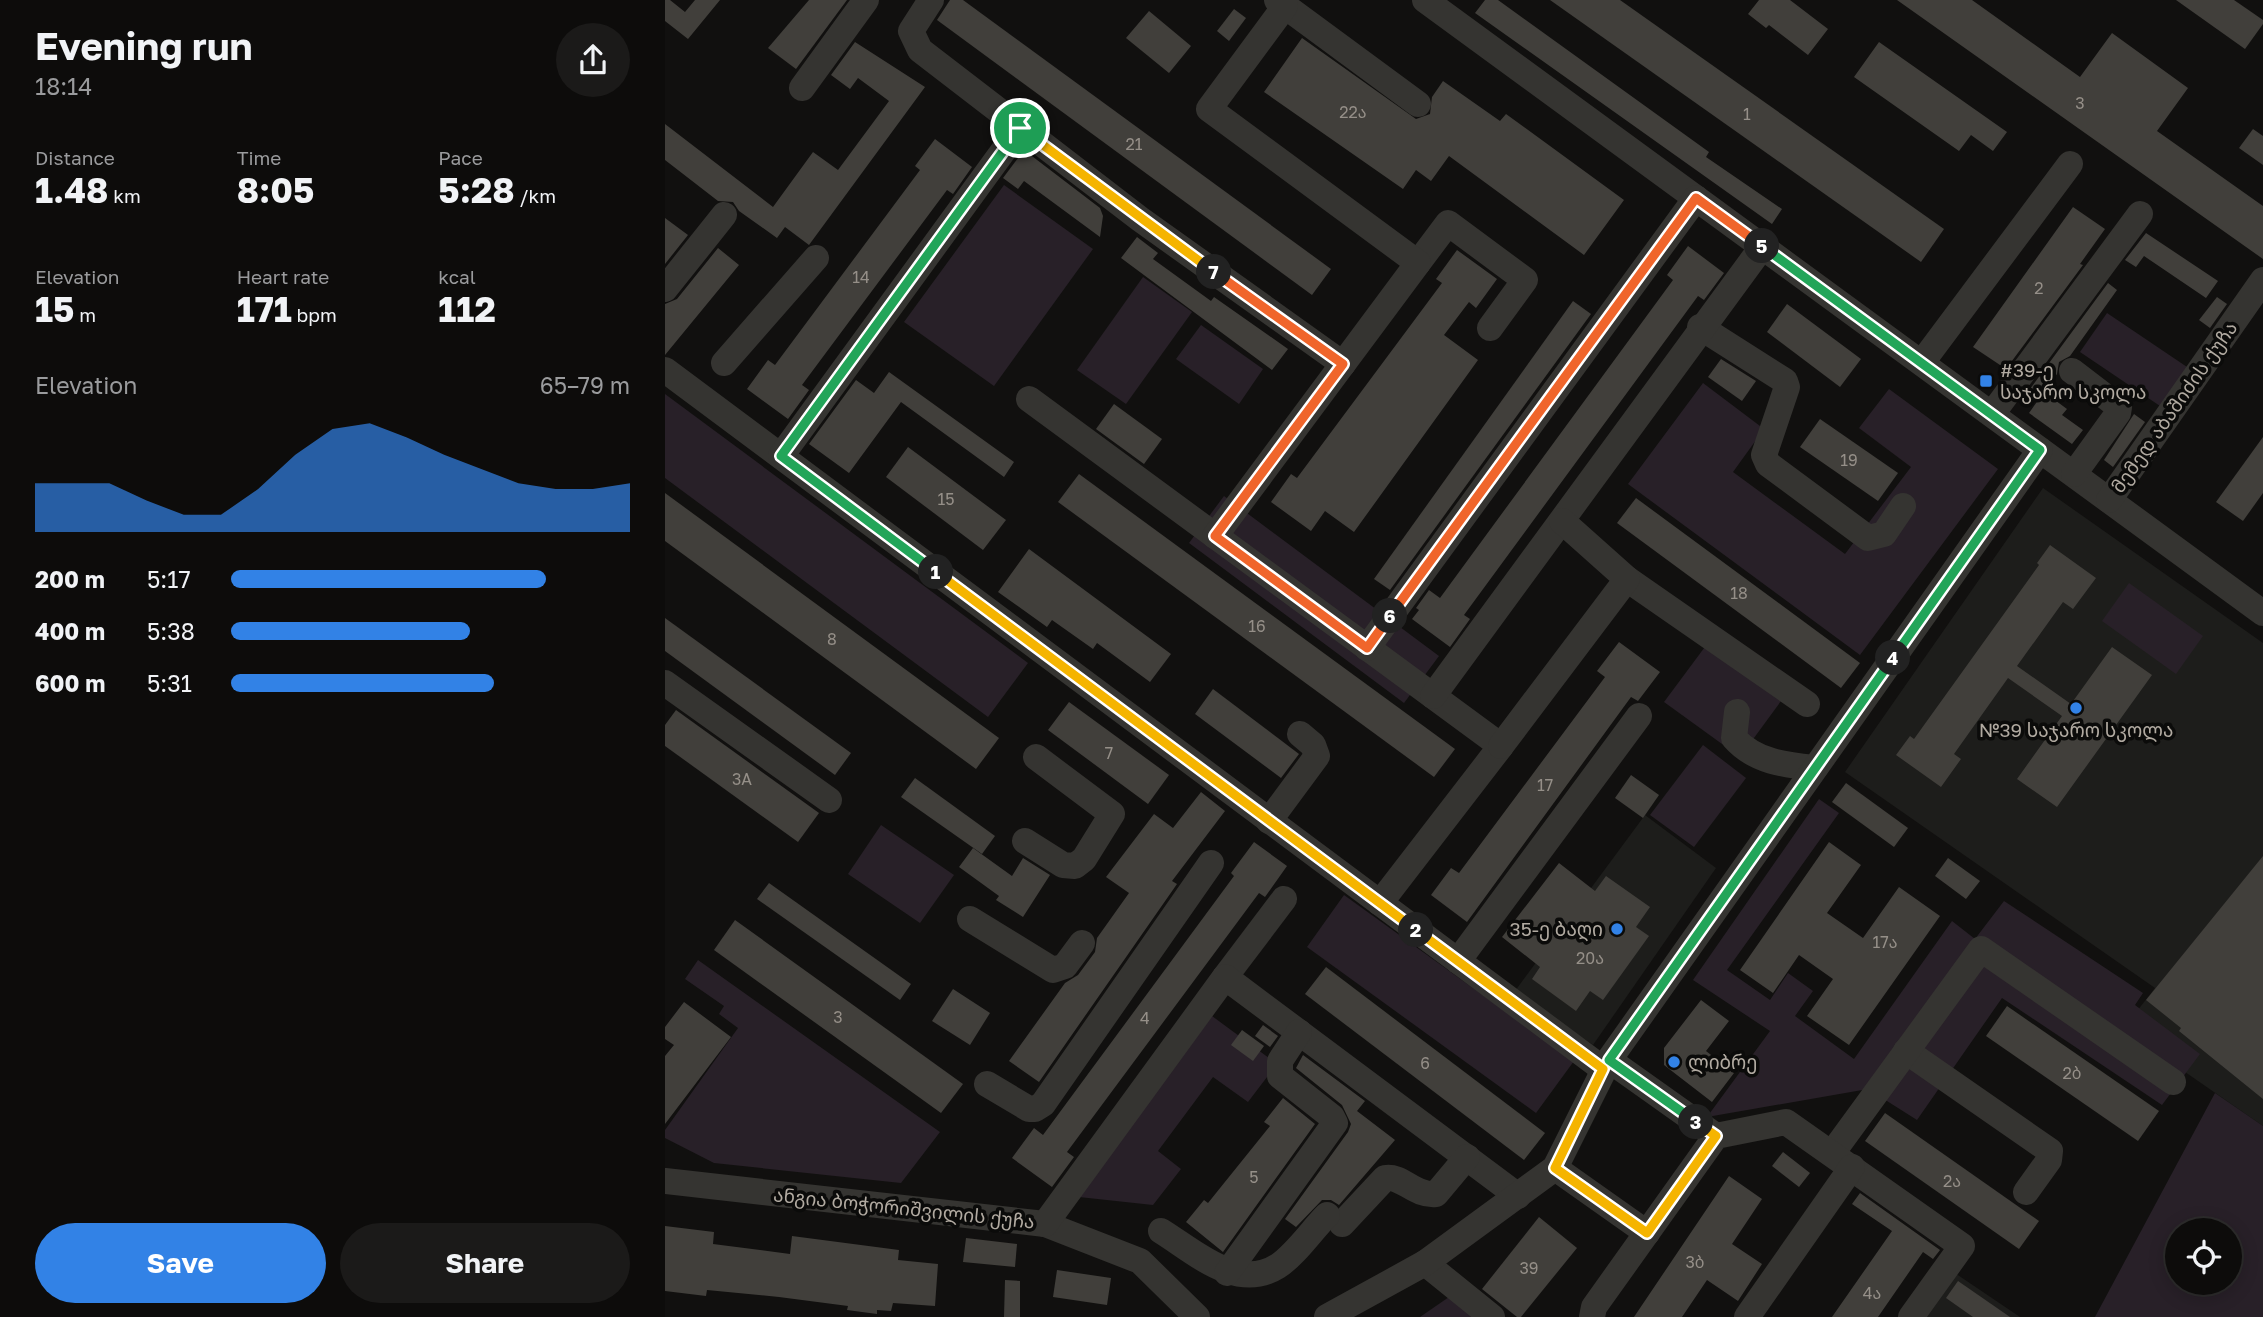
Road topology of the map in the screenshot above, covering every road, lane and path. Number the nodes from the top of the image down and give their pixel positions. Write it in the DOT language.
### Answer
graph roads {
  1 [pos="866,0"];
  2 [pos="931,0"];
  3 [pos="1431,2"];
  4 [pos="1281,3"];
  5 [pos="802,88"];
  6 [pos="1418,104"];
  7 [pos="1020,128"];
  8 [pos="2070,164"];
  9 [pos="1696,198"];
  10 [pos="724,215"];
  11 [pos="2140,215"];
  12 [pos="1762,247"];
  13 [pos="816,258"];
  14 [pos="1418,263"];
  15 [pos="2263,280"];
  16 [pos="665,289"];
  17 [pos="1700,327"];
  18 [pos="1490,328"];
  19 [pos="1923,361"];
  20 [pos="724,363"];
  21 [pos="1343,364"];
  22 [pos="665,370"];
  23 [pos="2072,371"];
  24 [pos="1029,399"];
  25 [pos="1992,414"];
  26 [pos="2040,450"];
  27 [pos="781,456"];
  28 [pos="2074,474"];
  29 [pos="2109,500"];
  30 [pos="1903,506"];
  31 [pos="1562,521"];
  32 [pos="1215,536"];
  33 [pos="1627,579"];
  34 [pos="2260,605"];
  35 [pos="1367,648"];
  36 [pos="665,683"];
  37 [pos="1433,696"];
  38 [pos="1807,704"];
  39 [pos="1737,712"];
  40 [pos="1639,716"];
  41 [pos="1300,734"];
  42 [pos="1501,746"];
  43 [pos="1037,757"];
  44 [pos="1815,768"];
  45 [pos="829,800"];
  46 [pos="1269,821"];
  47 [pos="1025,841"];
  48 [pos="1212,863"];
  49 [pos="1284,899"];
  50 [pos="1380,902"];
  51 [pos="970,919"];
  52 [pos="1082,943"];
  53 [pos="1458,961"];
  54 [pos="1225,977"];
  55 [pos="1299,1032"];
  56 [pos="1906,1051"];
  57 [pos="1606,1064"];
  58 [pos="2173,1082"];
  59 [pos="987,1084"];
  60 [pos="1716,1136"];
  61 [pos="1467,1157"];
  62 [pos="1842,1159"];
  63 [pos="1555,1168"];
  64 [pos="665,1181"];
  65 [pos="2026,1192"];
  66 [pos="1518,1196"];
  67 [pos="1045,1224"];
  68 [pos="1161,1231"];
  69 [pos="1647,1233"];
  70 [pos="1425,1263"];
  71 [pos="1227,1273"];
  72 [pos="1196,1317"];
  73 [pos="1327,1317"];
  74 [pos="1492,1317"];
  75 [pos="1592,1317"];
  76 [pos="1747,1317"];
  77 [pos="1911,1317"];
  1 -- 5 [label="street"];
  2 -- 7 [label="street"];
  3 -- 9 [label="street"];
  4 -- 6 [label="street"];
  4 -- 14 [label="street"];
  7 -- 21 [label="street"];
  7 -- 27 [label="street"];
  8 -- 19 [label="street"];
  9 -- 12 [label="street"];
  9 -- 35 [label="street"];
  10 -- 16 [label="street"];
  11 -- 25 [label="street"];
  12 -- 17 [label="street"];
  12 -- 19 [label="street"];
  13 -- 20 [label="street"];
  14 -- 18 [label="street"];
  14 -- 21 [label="street"];
  15 -- 29 [label="street, მემედ აბაშიძის ქუჩა"];
  17 -- 30 [label="street"];
  17 -- 31 [label="street"];
  19 -- 25 [label="street"];
  21 -- 32 [label="street"];
  22 -- 27 [label="street"];
  23 -- 28 [label="street"];
  24 -- 32 [label="street"];
  25 -- 26 [label="street"];
  26 -- 28 [label="street"];
  26 -- 44 [label="street"];
  27 -- 46 [label="street"];
  28 -- 29 [label="street"];
  29 -- 34 [label="street"];
  31 -- 33 [label="street"];
  31 -- 37 [label="street"];
  32 -- 35 [label="street"];
  33 -- 38 [label="street"];
  33 -- 42 [label="street"];
  35 -- 37 [label="street"];
  36 -- 45 [label="street"];
  37 -- 42 [label="street"];
  39 -- 44 [label="street"];
  40 -- 53 [label="street"];
  41 -- 46 [label="street"];
  42 -- 50 [label="street"];
  43 -- 47 [label="street"];
  44 -- 57 [label="street"];
  46 -- 50 [label="street"];
  48 -- 59 [label="street"];
  49 -- 54 [label="street"];
  50 -- 53 [label="street"];
  51 -- 52 [label="street"];
  53 -- 57 [label="street"];
  54 -- 55 [label="street"];
  54 -- 67 [label="street"];
  55 -- 61 [label="street"];
  55 -- 71 [label="street"];
  56 -- 58 [label="street"];
  56 -- 62 [label="street"];
  56 -- 65 [label="street"];
  57 -- 60 [label="street"];
  57 -- 63 [label="street"];
  60 -- 62 [label="street"];
  60 -- 69 [label="street"];
  61 -- 66 [label="street"];
  61 -- 71 [label="street"];
  62 -- 76 [label="street"];
  62 -- 77 [label="street"];
  63 -- 66 [label="street"];
  63 -- 69 [label="street"];
  64 -- 67 [label="street, ანგია ბოჭორიშვილის ქუჩა"];
  66 -- 70 [label="street"];
  67 -- 72 [label="street, ანგია ბოჭორიშვილის ქუჩა"];
  68 -- 71 [label="street"];
  69 -- 75 [label="street"];
  70 -- 73 [label="street"];
  70 -- 74 [label="street"];
}
